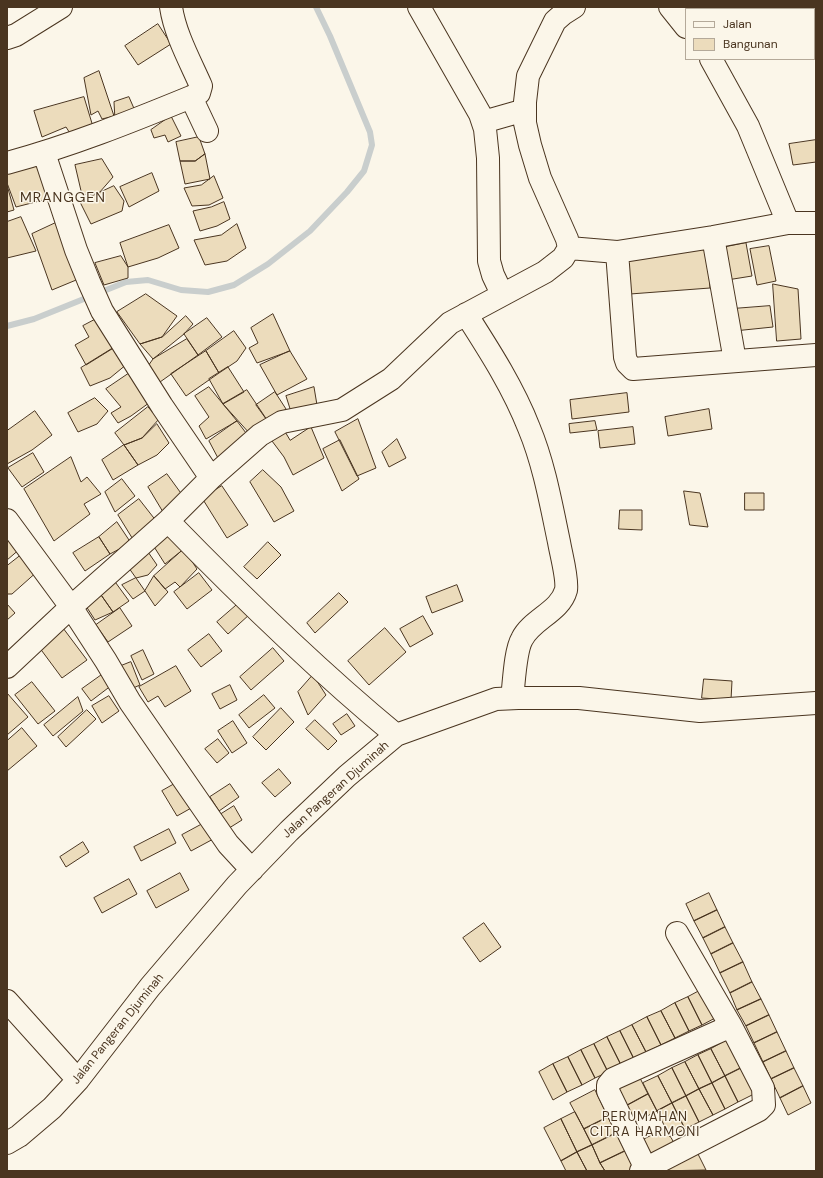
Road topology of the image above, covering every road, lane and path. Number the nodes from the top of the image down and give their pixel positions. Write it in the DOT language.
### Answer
graph roads {
  1 [pos="61,7"];
  2 [pos="171,7"];
  3 [pos="419,7"];
  4 [pos="574,7"];
  5 [pos="670,7"];
  6 [pos="685,26"];
  7 [pos="8,39"];
  8 [pos="712,60"];
  9 [pos="190,97"];
  10 [pos="525,110"];
  11 [pos="484,122"];
  12 [pos="207,131"];
  13 [pos="44,153"];
  14 [pos="7,163"];
  15 [pos="816,222"];
  16 [pos="788,223"];
  17 [pos="713,237"];
  18 [pos="569,248"];
  19 [pos="617,252"];
  20 [pos="502,294"];
  21 [pos="466,314"];
  22 [pos="816,355"];
  23 [pos="735,361"];
  24 [pos="211,478"];
  25 [pos="7,520"];
  26 [pos="168,521"];
  27 [pos="71,607"];
  28 [pos="7,667"];
  29 [pos="512,698"];
  30 [pos="816,703"];
  31 [pos="396,735"];
  32 [pos="252,870"];
  33 [pos="677,933"];
  34 [pos="7,1001"];
  35 [pos="731,1026"];
  36 [pos="78,1080"];
  37 [pos="7,1143"];
  38 [pos="645,1170"];
  1 -- 7 [label="street"];
  2 -- 9 [label="street"];
  3 -- 11 [label="street"];
  4 -- 10 [label="street"];
  5 -- 6 [label="street"];
  8 -- 16 [label="street"];
  9 -- 12 [label="street"];
  9 -- 13 [label="street"];
  10 -- 11 [label="street"];
  10 -- 18 [label="street"];
  11 -- 20 [label="street"];
  13 -- 14 [label="street"];
  13 -- 24 [label="street"];
  15 -- 16 [label="street"];
  16 -- 17 [label="street"];
  17 -- 19 [label="street"];
  17 -- 23 [label="street"];
  18 -- 19 [label="street"];
  18 -- 20 [label="street"];
  19 -- 23 [label="street"];
  20 -- 21 [label="street"];
  21 -- 24 [label="street"];
  21 -- 29 [label="street"];
  22 -- 23 [label="street"];
  24 -- 26 [label="street"];
  25 -- 27 [label="street"];
  26 -- 27 [label="street"];
  26 -- 31 [label="street"];
  27 -- 28 [label="street"];
  27 -- 32 [label="street"];
  29 -- 30 [label="street, Jalan Pangeran Djuminah"];
  29 -- 31 [label="street, Jalan Pangeran Djuminah"];
  31 -- 32 [label="street, Jalan Pangeran Djuminah"];
  32 -- 36 [label="street, Jalan Pangeran Djuminah"];
  33 -- 35 [label="street"];
  34 -- 36 [label="street"];
  35 -- 38 [label="street"];
  35 -- 38 [label="street"];
  36 -- 37 [label="street, Jalan Pangeran Djuminah"];
}
